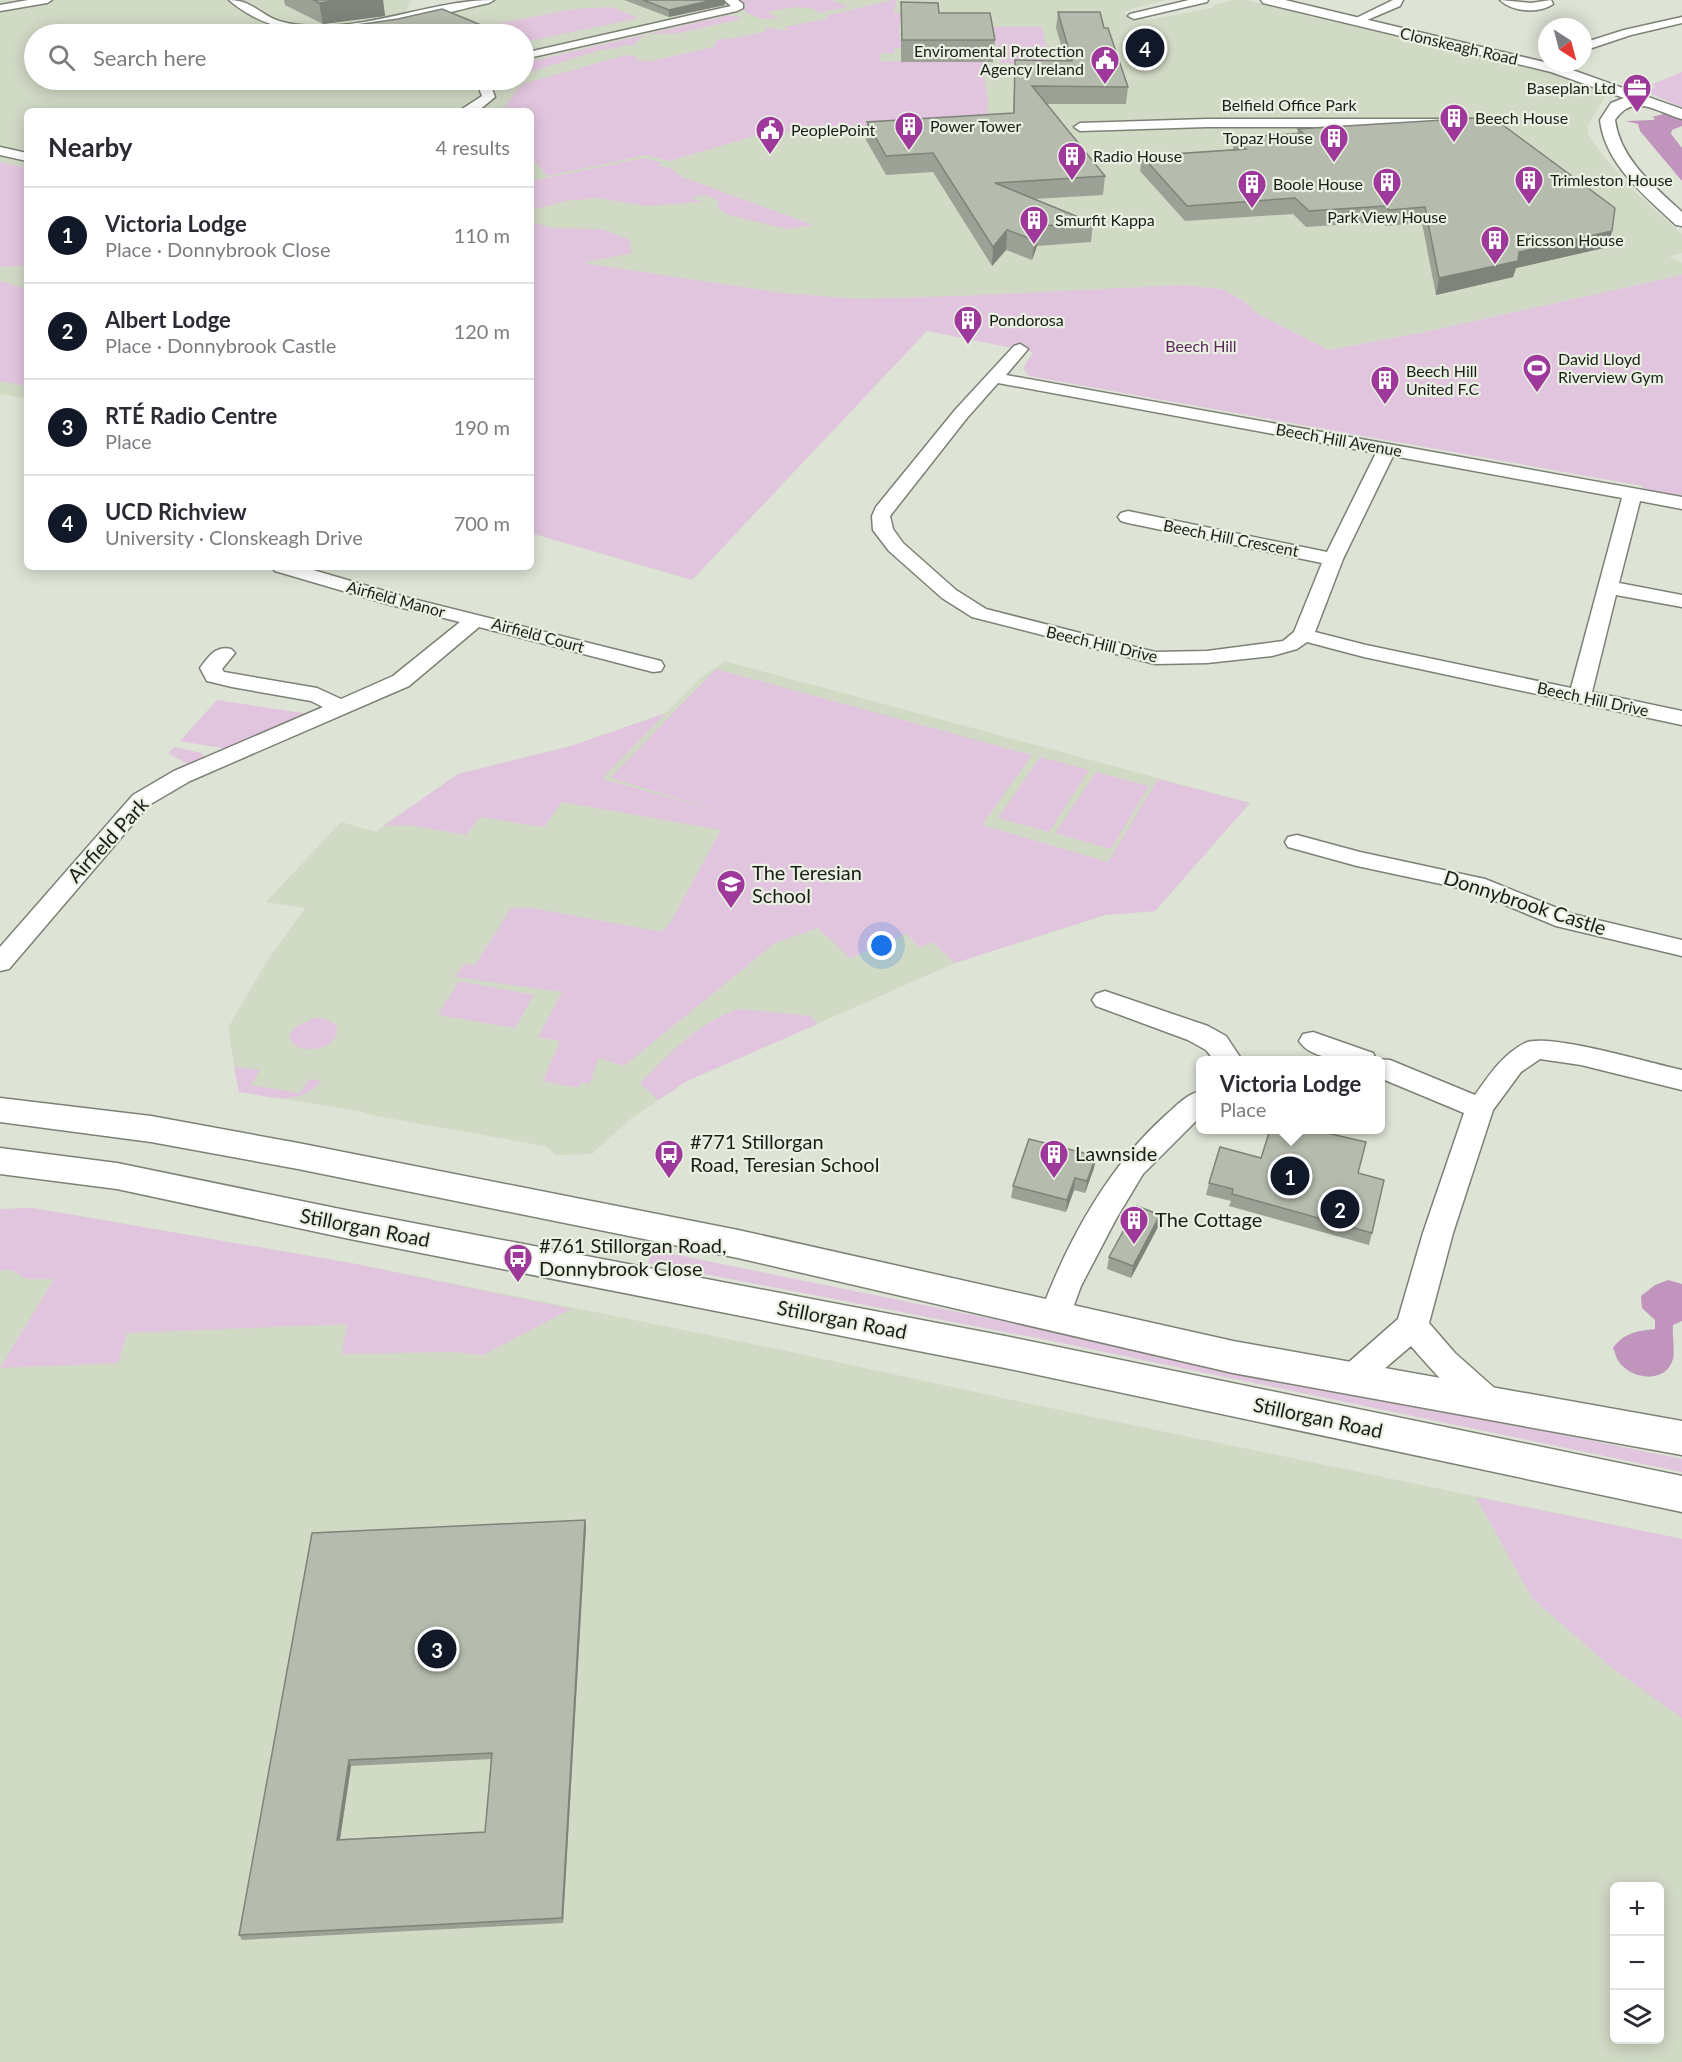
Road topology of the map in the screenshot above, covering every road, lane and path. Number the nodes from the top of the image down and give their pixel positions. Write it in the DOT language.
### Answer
graph roads {
  1 [pos="47,0"];
  2 [pos="234,0"];
  3 [pos="489,0"];
  4 [pos="729,0"];
  5 [pos="1203,0"];
  6 [pos="1268,0"];
  7 [pos="1398,0"];
  8 [pos="1505,0"];
  9 [pos="1546,0"];
  10 [pos="0,8"];
  11 [pos="1134,16"];
  12 [pos="1682,20"];
  13 [pos="1356,21"];
  14 [pos="279,24"];
  15 [pos="379,24"];
  16 [pos="1592,44"];
  17 [pos="534,54"];
  18 [pos="1538,63"];
  19 [pos="1567,72"];
  20 [pos="486,90"];
  21 [pos="1640,98"];
  22 [pos="474,108"];
  23 [pos="1677,112"];
  24 [pos="1487,124"];
  25 [pos="1080,127"];
  26 [pos="0,151"];
  27 [pos="24,156"];
  28 [pos="1682,221"];
  29 [pos="1020,349"];
  30 [pos="996,378"];
  31 [pos="1387,449"];
  32 [pos="1632,494"];
  33 [pos="1682,503"];
  34 [pos="1128,518"];
  35 [pos="1333,559"];
  36 [pos="292,570"];
  37 [pos="1608,587"];
  38 [pos="1682,601"];
  39 [pos="475,620"];
  40 [pos="1303,635"];
  41 [pos="224,653"];
  42 [pos="653,666"];
  43 [pos="1580,696"];
  44 [pos="341,708"];
  45 [pos="1682,718"];
  46 [pos="1297,842"];
  47 [pos="1682,948"];
  48 [pos="0,963"];
  49 [pos="1105,1000"];
  50 [pos="1313,1041"];
  51 [pos="1225,1056"];
  52 [pos="1352,1056"];
  53 [pos="1385,1069"];
  54 [pos="1682,1080"];
  55 [pos="1196,1105"];
  56 [pos="1480,1107"];
  57 [pos="0,1110"];
  58 [pos="0,1161"];
  59 [pos="1056,1315"];
  60 [pos="1412,1326"];
  61 [pos="1352,1378"];
  62 [pos="1488,1403"];
  63 [pos="1682,1438"];
  64 [pos="1682,1494"];
  1 -- 10 [label="street"];
  2 -- 14 [label="street"];
  3 -- 15 [label="street"];
  4 -- 17 [label="street"];
  5 -- 11 [label="street"];
  6 -- 13 [label="main road, Clonskeagh Road"];
  7 -- 13 [label="street"];
  8 -- 9 [label="street"];
  12 -- 16 [label="street"];
  13 -- 18 [label="main road, Clonskeagh Road"];
  19 -- 21 [label="main road, Clonskeagh Road"];
  20 -- 22 [label="street"];
  21 -- 23 [label="main road, Clonskeagh Road"];
  21 -- 28 [label="main road"];
  24 -- 25 [label="street, Belfield Office Park"];
  26 -- 27 [label="street"];
  29 -- 30 [label="street, Beech Hill Drive"];
  30 -- 31 [label="street, Beech Hill Avenue"];
  30 -- 40 [label="street, Beech Hill Drive"];
  31 -- 32 [label="street, Beech Hill Avenue"];
  31 -- 35 [label="street"];
  32 -- 33 [label="street, Beech Hill Avenue"];
  32 -- 37 [label="street"];
  34 -- 35 [label="street, Beech Hill Crescent"];
  35 -- 40 [label="street"];
  36 -- 39 [label="street, Airfield Manor"];
  37 -- 38 [label="street"];
  37 -- 43 [label="street"];
  39 -- 42 [label="street, Airfield Court"];
  39 -- 44 [label="street, Airfield Court"];
  40 -- 43 [label="street, Beech Hill Drive"];
  41 -- 44 [label="street"];
  43 -- 45 [label="street, Beech Hill Drive"];
  44 -- 48 [label="street, Airfield Park"];
  46 -- 47 [label="street, Donnybrook Castle"];
  49 -- 51 [label="street"];
  50 -- 52 [label="street"];
  53 -- 56 [label="street"];
  54 -- 56 [label="street"];
  55 -- 59 [label="street"];
  56 -- 60 [label="street"];
  57 -- 59 [label="main road"];
  58 -- 64 [label="main road, Stillorgan Road"];
  59 -- 61 [label="main road"];
  60 -- 61 [label="street"];
  60 -- 62 [label="street"];
  61 -- 62 [label="main road"];
  62 -- 63 [label="main road"];
}
